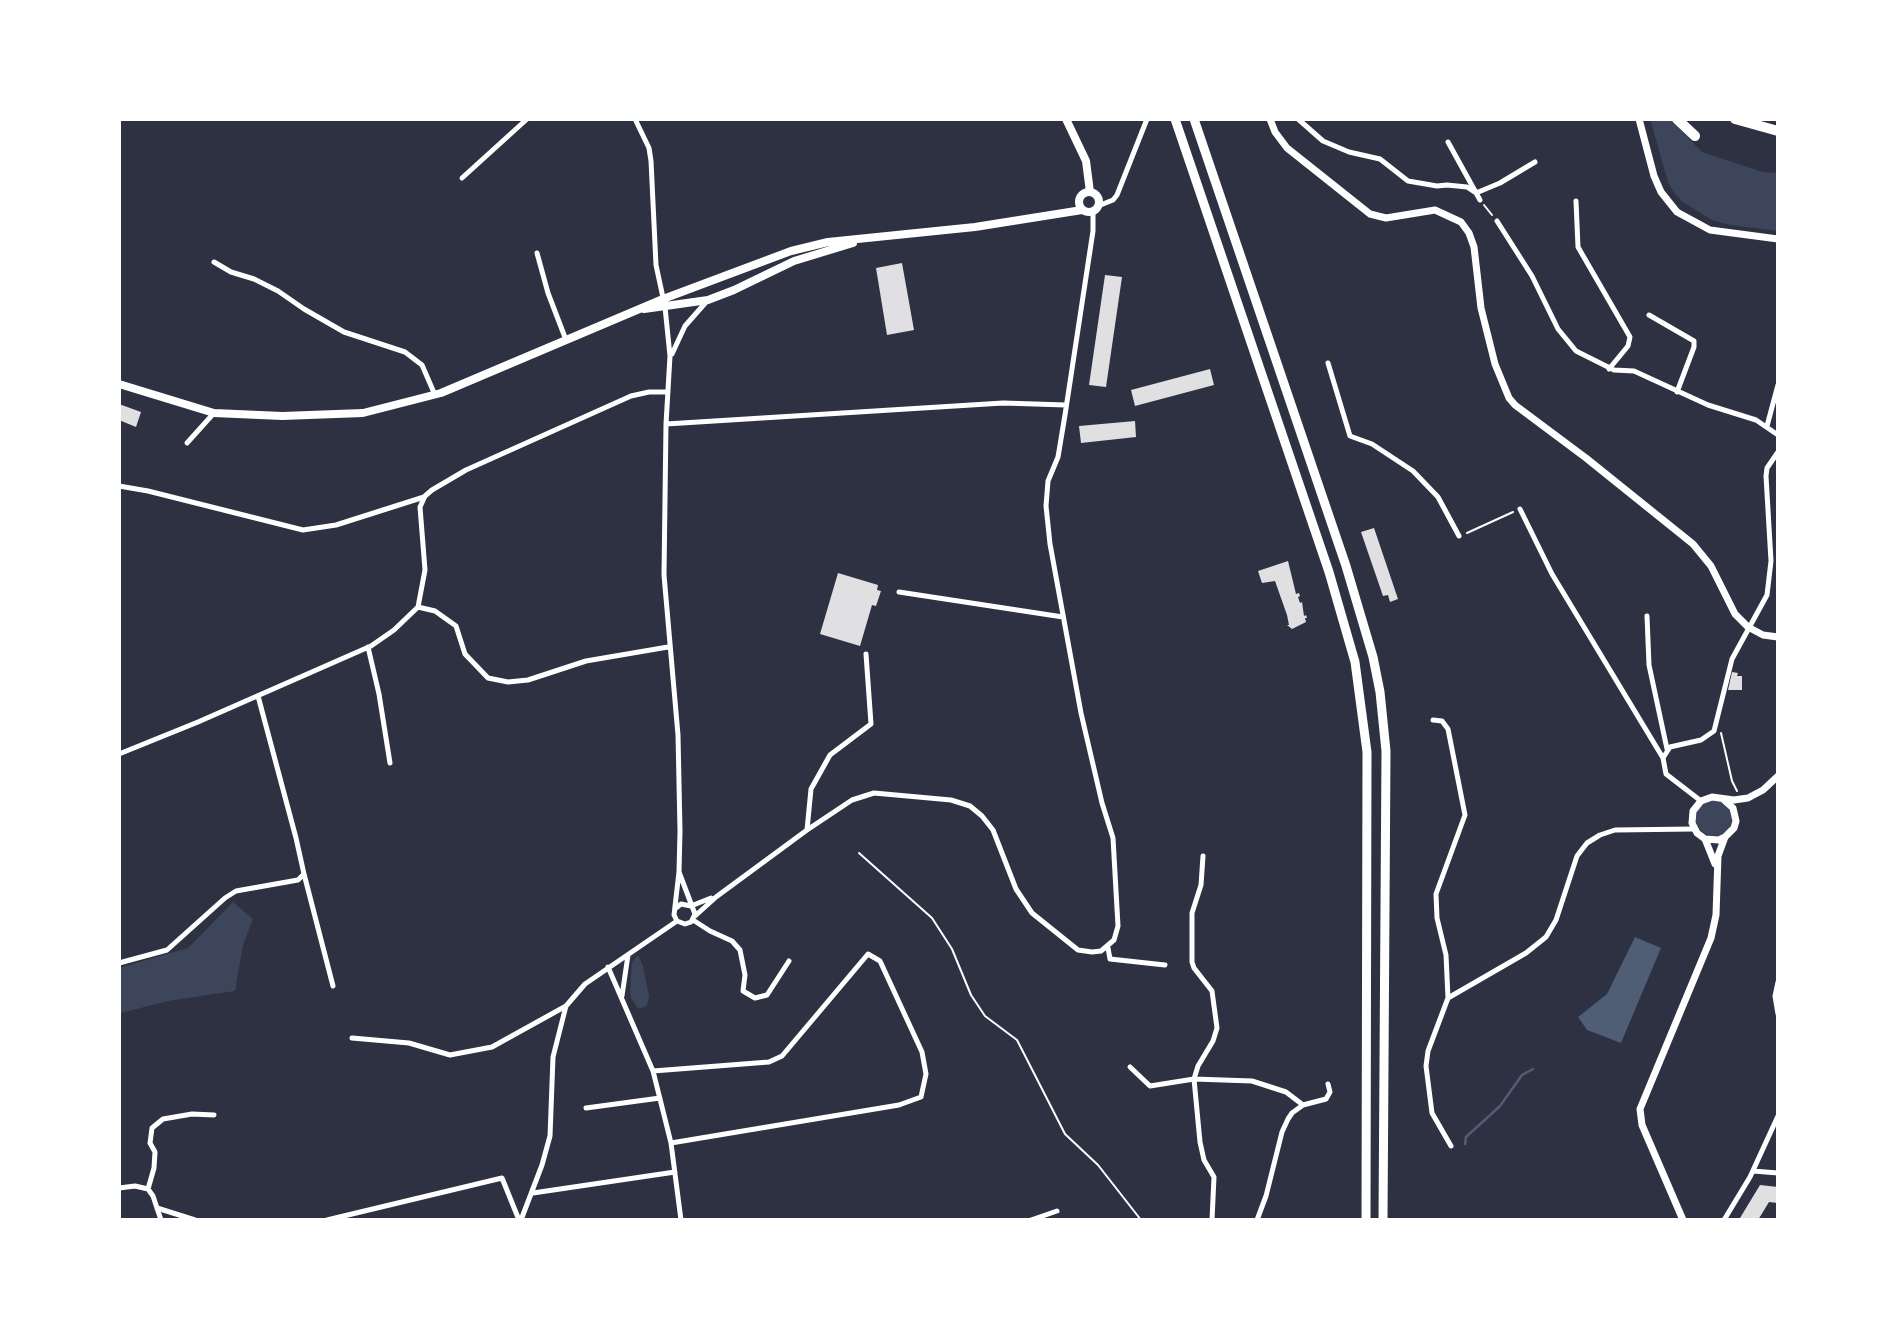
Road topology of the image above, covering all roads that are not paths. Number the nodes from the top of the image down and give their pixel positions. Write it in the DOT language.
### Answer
graph roads {
  1 [pos="527,119"];
  2 [pos="635,119"];
  3 [pos="1066,119"];
  4 [pos="1147,119"];
  5 [pos="1175,119"];
  6 [pos="1194,119"];
  7 [pos="1270,119"];
  8 [pos="1298,119"];
  9 [pos="1639,119"];
  10 [pos="1677,119"];
  11 [pos="1735,119"];
  12 [pos="1778,131"];
  13 [pos="1695,136"];
  14 [pos="1448,142"];
  15 [pos="1535,162"];
  16 [pos="462,178"];
  17 [pos="1090,191"];
  18 [pos="1476,193"];
  19 [pos="1480,200"];
  20 [pos="1576,201"];
  21 [pos="1096,208"];
  22 [pos="1082,210"];
  23 [pos="1497,221"];
  24 [pos="870,239"];
  25 [pos="1778,239"];
  26 [pos="537,253"];
  27 [pos="214,262"];
  28 [pos="708,300"];
  29 [pos="664,303"];
  30 [pos="1649,315"];
  31 [pos="566,340"];
  32 [pos="670,356"];
  33 [pos="1328,363"];
  34 [pos="1609,369"];
  35 [pos="119,384"];
  36 [pos="1778,385"];
  37 [pos="1677,391"];
  38 [pos="667,392"];
  39 [pos="435,394"];
  40 [pos="1066,405"];
  41 [pos="214,413"];
  42 [pos="666,424"];
  43 [pos="1767,426"];
  44 [pos="1778,435"];
  45 [pos="187,443"];
  46 [pos="1778,452"];
  47 [pos="119,486"];
  48 [pos="425,496"];
  49 [pos="1520,509"];
  50 [pos="1459,536"];
  51 [pos="898,592"];
  52 [pos="418,607"];
  53 [pos="1647,616"];
  54 [pos="1063,617"];
  55 [pos="1748,628"];
  56 [pos="1778,636"];
  57 [pos="368,647"];
  58 [pos="668,647"];
  59 [pos="866,654"];
  60 [pos="258,696"];
  61 [pos="1433,720"];
  62 [pos="1667,750"];
  63 [pos="119,754"];
  64 [pos="1663,758"];
  65 [pos="390,763"];
  66 [pos="1778,776"];
  67 [pos="1723,799"];
  68 [pos="1700,801"];
  69 [pos="1694,829"];
  70 [pos="807,830"];
  71 [pos="1726,837"];
  72 [pos="1705,839"];
  73 [pos="1203,856"];
  74 [pos="1716,869"];
  75 [pos="679,872"];
  76 [pos="304,874"];
  77 [pos="716,897"];
  78 [pos="691,906"];
  79 [pos="676,908"];
  80 [pos="694,918"];
  81 [pos="677,921"];
  82 [pos="1108,947"];
  83 [pos="628,955"];
  84 [pos="789,961"];
  85 [pos="119,963"];
  86 [pos="1165,965"];
  87 [pos="608,967"];
  88 [pos="1778,982"];
  89 [pos="334,986"];
  90 [pos="1448,998"];
  91 [pos="622,999"];
  92 [pos="566,1006"];
  93 [pos="1778,1014"];
  94 [pos="352,1038"];
  95 [pos="1130,1067"];
  96 [pos="653,1071"];
  97 [pos="1194,1079"];
  98 [pos="1328,1084"];
  99 [pos="660,1098"];
  100 [pos="1303,1105"];
  101 [pos="586,1108"];
  102 [pos="214,1115"];
  103 [pos="1778,1116"];
  104 [pos="671,1143"];
  105 [pos="1451,1146"];
  106 [pos="1752,1171"];
  107 [pos="674,1172"];
  108 [pos="1778,1173"];
  109 [pos="119,1188"];
  110 [pos="148,1189"];
  111 [pos="533,1193"];
  112 [pos="157,1208"];
  113 [pos="1057,1211"];
  114 [pos="161,1220"];
  115 [pos="195,1220"];
  116 [pos="327,1220"];
  117 [pos="520,1220"];
  118 [pos="681,1220"];
  119 [pos="1031,1220"];
  120 [pos="1212,1220"];
  121 [pos="1257,1220"];
  122 [pos="1366,1220"];
  123 [pos="1383,1220"];
  124 [pos="1683,1220"];
  125 [pos="1724,1220"];
  1 -- 16 [label="street"];
  2 -- 29 [label="street"];
  3 -- 17 [label="main road"];
  4 -- 21 [label="street"];
  5 -- 122 [label="main road"];
  6 -- 123 [label="main road"];
  7 -- 55 [label="street"];
  8 -- 18 [label="street"];
  9 -- 25 [label="street"];
  10 -- 13 [label="highway"];
  11 -- 12 [label="highway"];
  14 -- 18 [label="street"];
  15 -- 18 [label="street"];
  17 -- 21 [label="main road"];
  17 -- 22 [label="main road"];
  18 -- 19 [label="street"];
  20 -- 34 [label="street"];
  21 -- 22 [label="main road"];
  21 -- 40 [label="street"];
  22 -- 24 [label="main road"];
  23 -- 34 [label="street"];
  24 -- 28 [label="main road"];
  24 -- 29 [label="main road"];
  26 -- 31 [label="street"];
  27 -- 39 [label="street"];
  28 -- 29 [label="main road"];
  28 -- 32 [label="street"];
  29 -- 31 [label="main road"];
  29 -- 32 [label="street"];
  30 -- 37 [label="street"];
  31 -- 39 [label="main road"];
  32 -- 38 [label="street"];
  33 -- 50 [label="street"];
  34 -- 37 [label="street"];
  35 -- 41 [label="main road"];
  36 -- 43 [label="street"];
  37 -- 43 [label="street"];
  38 -- 42 [label="street"];
  38 -- 48 [label="street"];
  39 -- 41 [label="main road"];
  40 -- 42 [label="street"];
  40 -- 54 [label="street"];
  41 -- 45 [label="street"];
  42 -- 58 [label="street"];
  43 -- 44 [label="street"];
  46 -- 55 [label="street"];
  47 -- 48 [label="street"];
  48 -- 52 [label="street"];
  49 -- 64 [label="street"];
  51 -- 54 [label="street"];
  52 -- 57 [label="street"];
  52 -- 58 [label="street"];
  53 -- 62 [label="street"];
  54 -- 82 [label="street"];
  55 -- 56 [label="street"];
  55 -- 62 [label="street"];
  57 -- 60 [label="street"];
  57 -- 65 [label="street"];
  58 -- 75 [label="street"];
  59 -- 70 [label="street"];
  60 -- 63 [label="street"];
  60 -- 76 [label="street"];
  61 -- 90 [label="street"];
  62 -- 64 [label="street"];
  64 -- 68 [label="street"];
  66 -- 67 [label="street"];
  67 -- 68 [label="street"];
  67 -- 71 [label="street"];
  68 -- 69 [label="street"];
  69 -- 72 [label="street"];
  69 -- 90 [label="street"];
  70 -- 77 [label="street"];
  70 -- 82 [label="street"];
  71 -- 72 [label="street"];
  71 -- 74 [label="street"];
  72 -- 74 [label="street"];
  73 -- 97 [label="street"];
  74 -- 124 [label="street"];
  75 -- 78 [label="street"];
  75 -- 79 [label="street"];
  76 -- 85 [label="street"];
  76 -- 89 [label="street"];
  77 -- 78 [label="street"];
  77 -- 80 [label="street"];
  78 -- 79 [label="street"];
  78 -- 80 [label="street"];
  79 -- 81 [label="street"];
  80 -- 81 [label="street"];
  80 -- 84 [label="street"];
  81 -- 83 [label="street"];
  82 -- 86 [label="street"];
  83 -- 87 [label="street"];
  83 -- 91 [label="street"];
  87 -- 91 [label="street"];
  87 -- 92 [label="street"];
  88 -- 93 [label="street"];
  90 -- 105 [label="street"];
  91 -- 96 [label="street"];
  92 -- 94 [label="street"];
  92 -- 111 [label="street"];
  95 -- 97 [label="street"];
  96 -- 99 [label="street"];
  96 -- 104 [label="street"];
  97 -- 100 [label="street"];
  97 -- 120 [label="street"];
  98 -- 100 [label="street"];
  99 -- 101 [label="street"];
  99 -- 104 [label="street"];
  100 -- 121 [label="street"];
  102 -- 110 [label="street"];
  103 -- 106 [label="street"];
  104 -- 107 [label="street"];
  106 -- 108 [label="street"];
  106 -- 125 [label="street"];
  107 -- 111 [label="street"];
  107 -- 118 [label="street"];
  109 -- 110 [label="street"];
  110 -- 112 [label="street"];
  111 -- 117 [label="street"];
  112 -- 114 [label="street"];
  112 -- 115 [label="street"];
  113 -- 119 [label="street"];
  116 -- 117 [label="street"];
}
